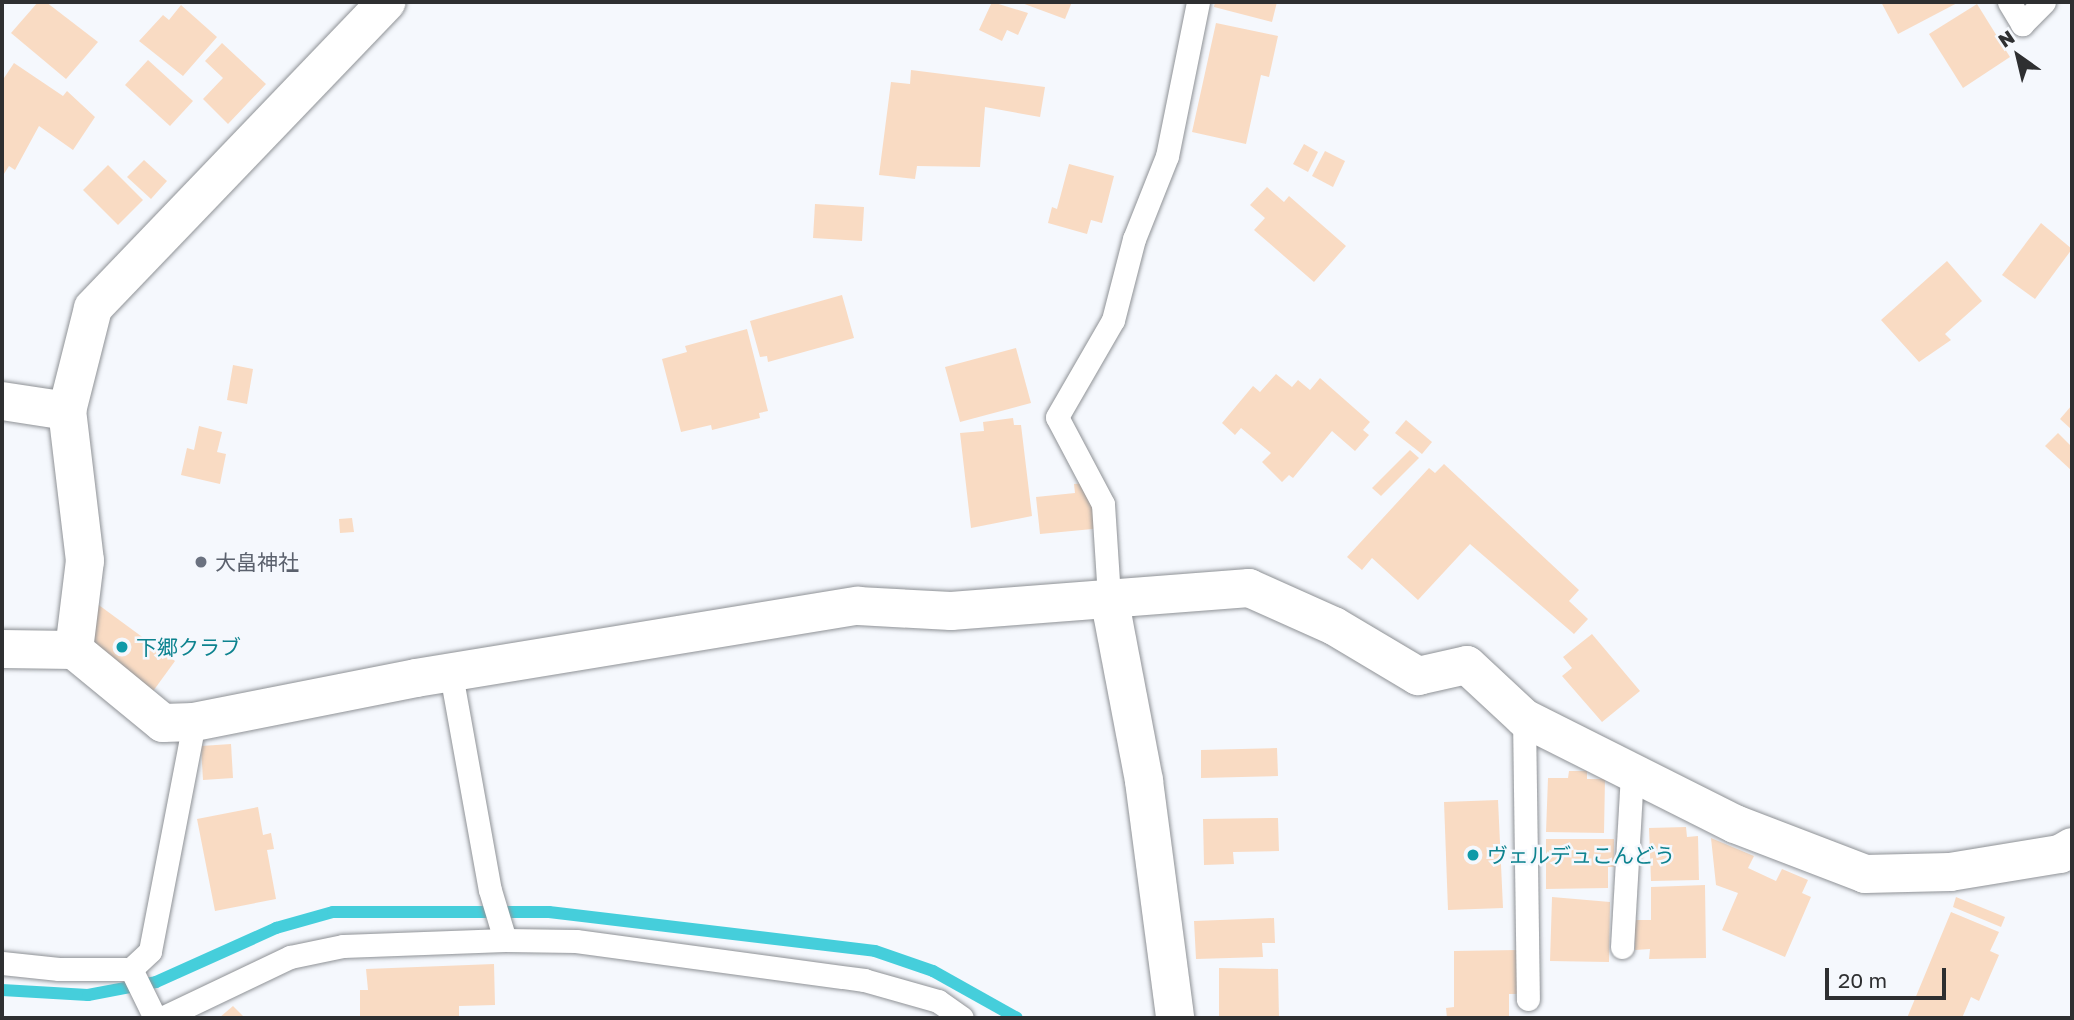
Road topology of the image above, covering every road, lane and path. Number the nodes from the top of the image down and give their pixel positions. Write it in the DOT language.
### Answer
graph roads {
  1 [pos="386,2"];
  2 [pos="1198,2"];
  3 [pos="2010,2"];
  4 [pos="2044,2"];
  5 [pos="2,401"];
  6 [pos="67,411"];
  7 [pos="1109,597"];
  8 [pos="2,649"];
  9 [pos="74,650"];
  10 [pos="451,674"];
  11 [pos="1524,718"];
  12 [pos="194,722"];
  13 [pos="1632,772"];
  14 [pos="2072,847"];
  15 [pos="505,940"];
  16 [pos="1622,947"];
  17 [pos="2,963"];
  18 [pos="131,969"];
  19 [pos="1528,999"];
  20 [pos="155,1018"];
  21 [pos="162,1018"];
  22 [pos="962,1018"];
  23 [pos="1175,1018"];
  1 -- 6 [label="street"];
  2 -- 7 [label="lane"];
  3 -- 4 [label="lane"];
  5 -- 6 [label="street"];
  6 -- 9 [label="street"];
  7 -- 10 [label="street"];
  7 -- 11 [label="street"];
  7 -- 23 [label="street"];
  8 -- 9 [label="street"];
  9 -- 12 [label="street"];
  10 -- 12 [label="street"];
  10 -- 15 [label="lane"];
  11 -- 13 [label="street"];
  11 -- 19 [label="lane"];
  12 -- 18 [label="lane"];
  13 -- 14 [label="street"];
  13 -- 16 [label="lane"];
  15 -- 21 [label="lane"];
  15 -- 22 [label="lane"];
  17 -- 18 [label="lane"];
  18 -- 20 [label="lane"];
}
